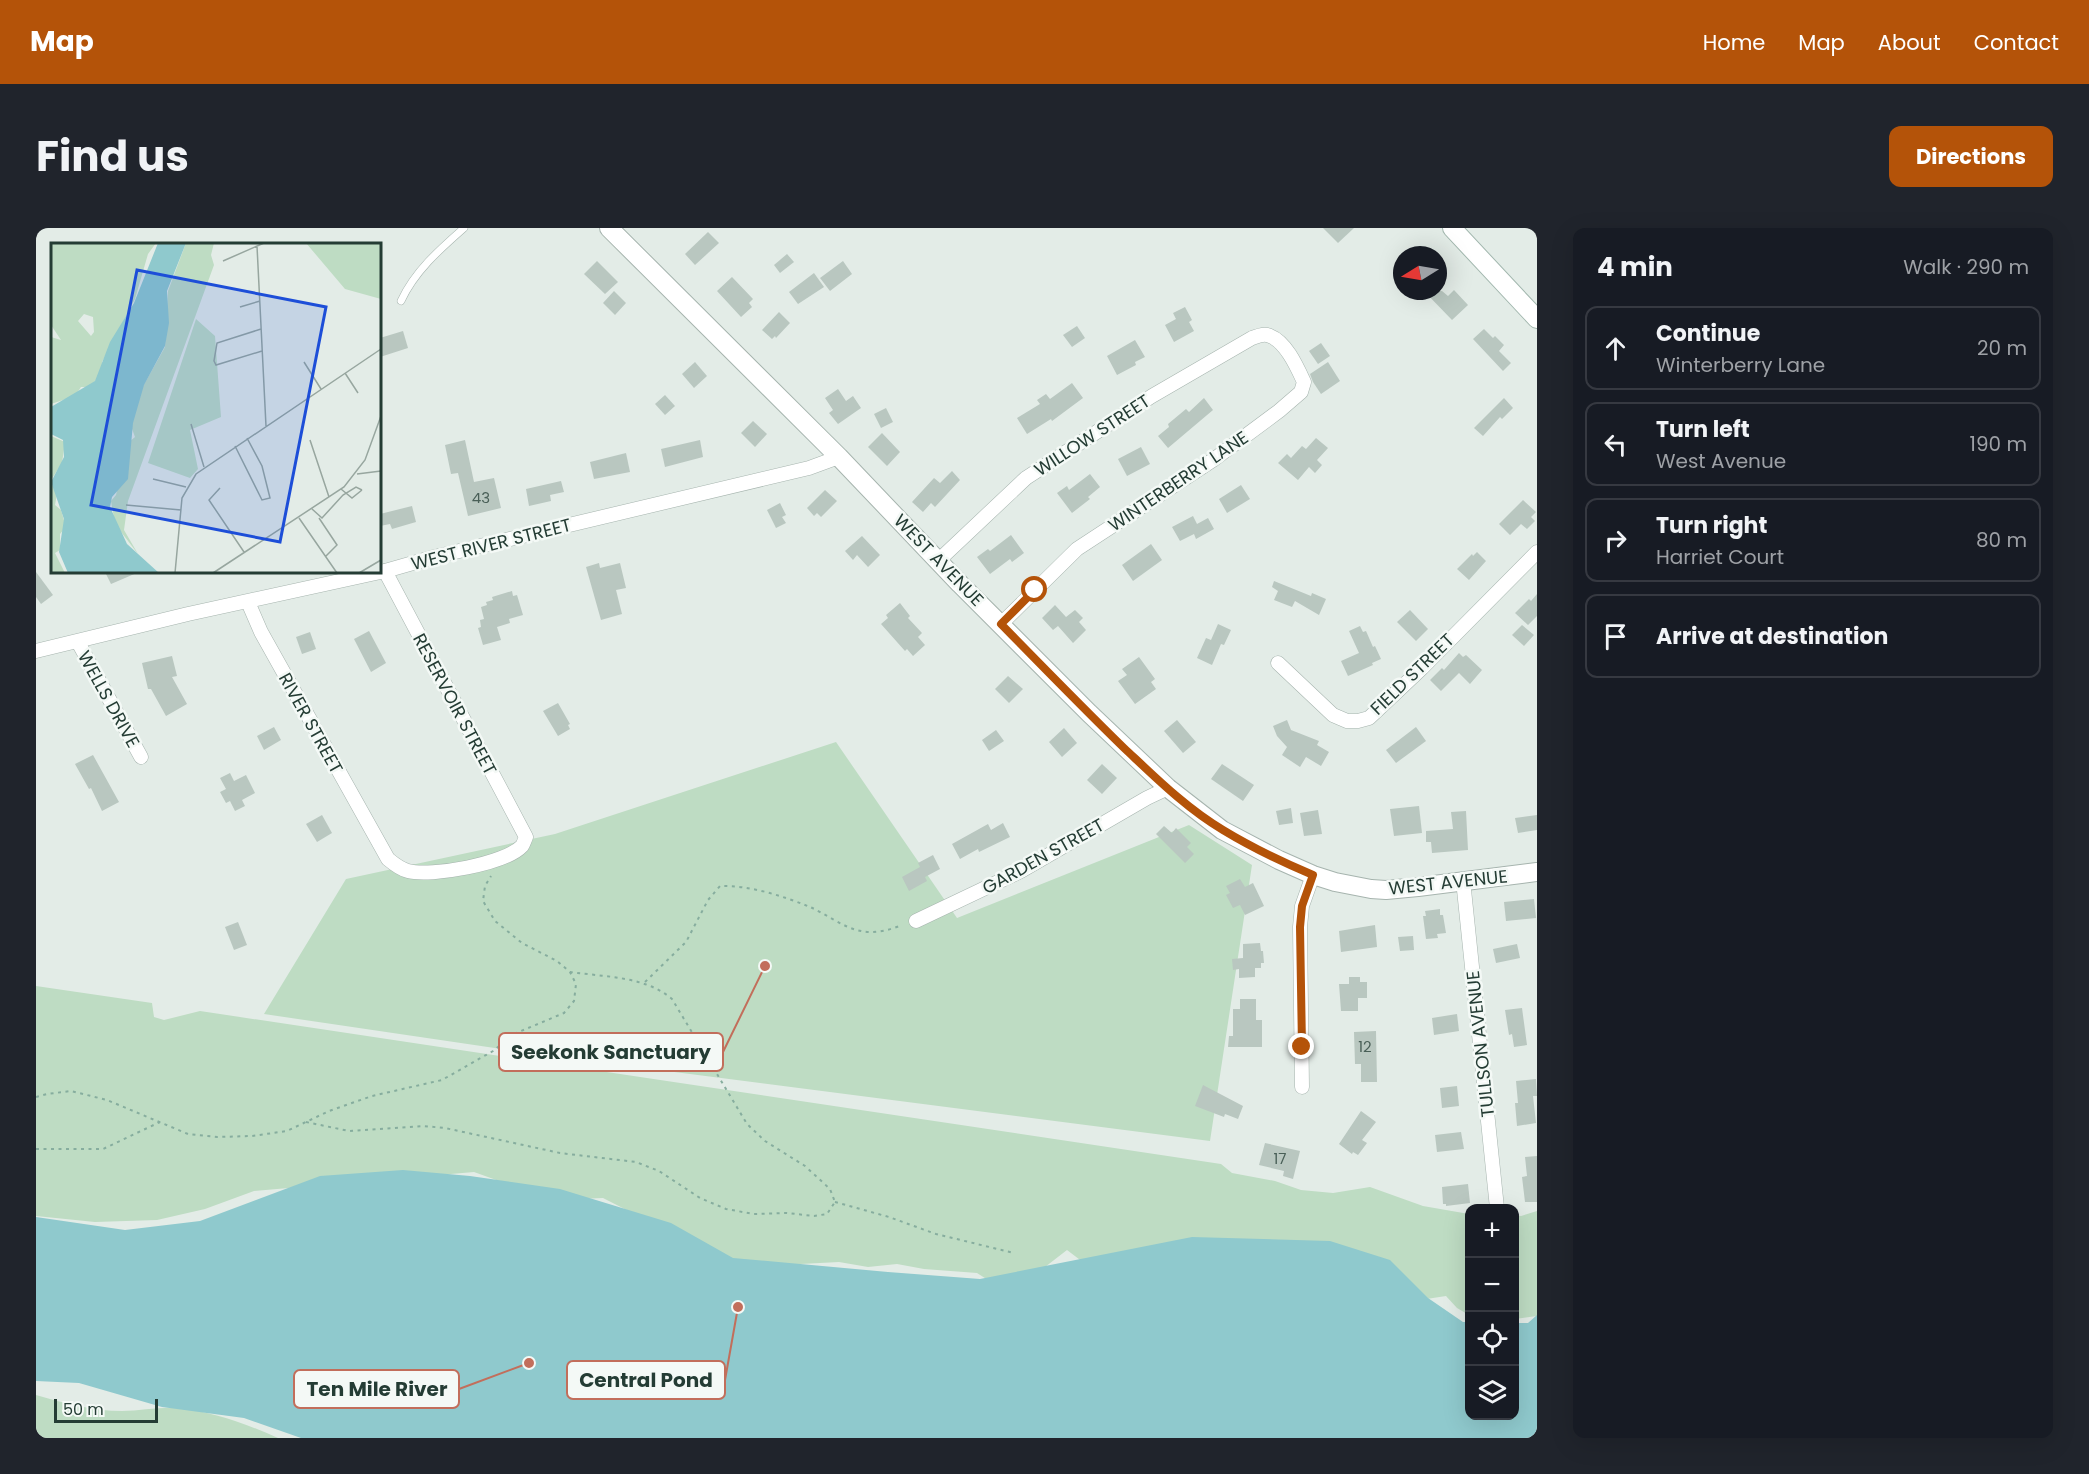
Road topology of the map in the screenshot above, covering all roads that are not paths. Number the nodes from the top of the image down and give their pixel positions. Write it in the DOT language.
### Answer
graph roads {
  1 [pos="464,228"];
  2 [pos="609,228"];
  3 [pos="1452,228"];
  4 [pos="401,302"];
  5 [pos="1537,319"];
  6 [pos="1263,334"];
  7 [pos="839,457"];
  8 [pos="1537,552"];
  9 [pos="938,561"];
  10 [pos="385,571"];
  11 [pos="381,572"];
  12 [pos="375,573"];
  13 [pos="248,602"];
  14 [pos="1001,624"];
  15 [pos="78,642"];
  16 [pos="36,651"];
  17 [pos="1278,663"];
  18 [pos="141,757"];
  19 [pos="1168,788"];
  20 [pos="503,858"];
  21 [pos="1537,872"];
  22 [pos="1313,875"];
  23 [pos="1463,880"];
  24 [pos="916,921"];
  25 [pos="1302,1088"];
  26 [pos="1496,1204"];
  1 -- 4 [label="lane"];
  2 -- 7 [label="street, WEST AVENUE"];
  3 -- 5 [label="street"];
  6 -- 9 [label="street, WILLOW STREET"];
  6 -- 14 [label="street, WINTERBERRY LANE"];
  7 -- 9 [label="street, WEST AVENUE"];
  7 -- 10 [label="street, WEST RIVER STREET"];
  8 -- 17 [label="street, FIELD STREET"];
  9 -- 14 [label="street, WEST AVENUE"];
  10 -- 11 [label="street, WEST RIVER STREET"];
  10 -- 20 [label="street, RESERVOIR STREET"];
  12 -- 13 [label="street, WEST RIVER STREET"];
  13 -- 15 [label="street, WEST RIVER STREET"];
  13 -- 20 [label="street, RIVER STREET"];
  14 -- 19 [label="street, WEST AVENUE"];
  15 -- 16 [label="street, WEST RIVER STREET"];
  15 -- 18 [label="street, WELLS DRIVE"];
  19 -- 22 [label="street, WEST AVENUE"];
  19 -- 24 [label="street, GARDEN STREET"];
  21 -- 23 [label="street, WEST AVENUE"];
  22 -- 23 [label="street, WEST AVENUE"];
  22 -- 25 [label="street"];
  23 -- 26 [label="street, TULLSON AVENUE"];
}
